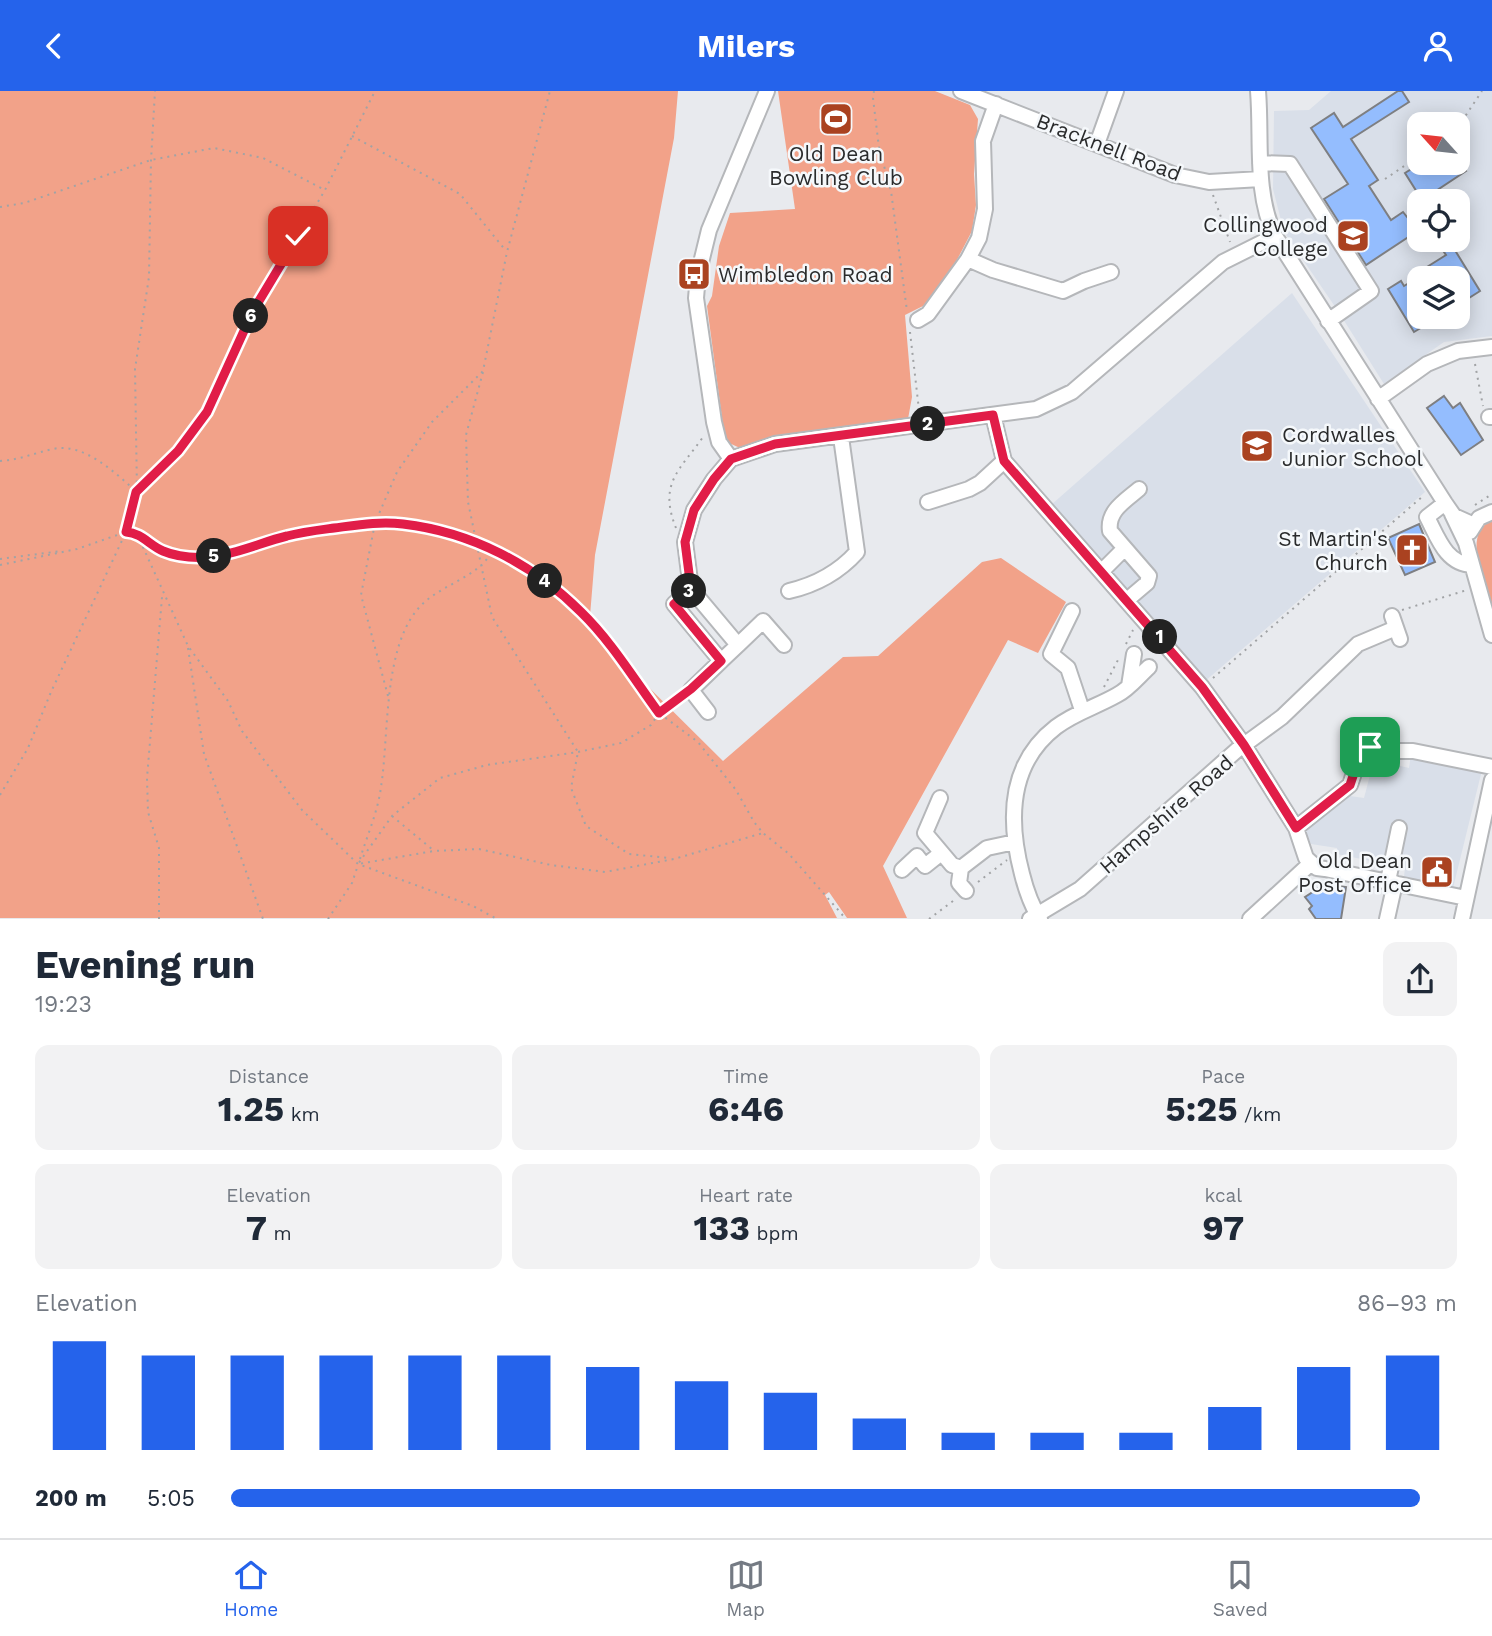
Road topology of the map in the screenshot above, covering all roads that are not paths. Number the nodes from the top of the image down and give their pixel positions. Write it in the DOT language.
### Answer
graph roads {
  1 [pos="767,91"];
  2 [pos="961,91"];
  3 [pos="1116,91"];
  4 [pos="1258,91"];
  5 [pos="996,104"];
  6 [pos="1097,144"];
  7 [pos="1260,163"];
  8 [pos="1261,179"];
  9 [pos="1275,236"];
  10 [pos="968,259"];
  11 [pos="1111,272"];
  12 [pos="913,316"];
  13 [pos="1328,321"];
  14 [pos="1492,347"];
  15 [pos="1378,398"];
  16 [pos="993,415"];
  17 [pos="841,437"];
  18 [pos="731,459"];
  19 [pos="1004,461"];
  20 [pos="1139,489"];
  21 [pos="928,502"];
  22 [pos="1448,507"];
  23 [pos="1492,512"];
  24 [pos="1474,525"];
  25 [pos="1466,544"];
  26 [pos="1125,549"];
  27 [pos="1472,565"];
  28 [pos="1102,571"];
  29 [pos="691,589"];
  30 [pos="789,591"];
  31 [pos="1127,600"];
  32 [pos="1072,611"];
  33 [pos="1396,628"];
  34 [pos="1492,635"];
  35 [pos="738,645"];
  36 [pos="784,645"];
  37 [pos="1127,650"];
  38 [pos="721,661"];
  39 [pos="1149,667"];
  40 [pos="1129,686"];
  41 [pos="1089,707"];
  42 [pos="708,712"];
  43 [pos="1244,745"];
  44 [pos="1492,767"];
  45 [pos="1492,780"];
  46 [pos="940,798"];
  47 [pos="1296,828"];
  48 [pos="1399,828"];
  49 [pos="1016,849"];
  50 [pos="939,851"];
  51 [pos="1311,863"];
  52 [pos="961,867"];
  53 [pos="902,870"];
  54 [pos="1391,882"];
  55 [pos="1466,898"];
  56 [pos="953,901"];
  57 [pos="1035,917"];
  58 [pos="1250,919"];
  59 [pos="1387,919"];
  60 [pos="1462,919"];
  1 -- 18 [label="street"];
  2 -- 5 [label="street, Bracknell Road"];
  3 -- 6 [label="street"];
  4 -- 7 [label="street"];
  5 -- 6 [label="street, Bracknell Road"];
  5 -- 10 [label="street"];
  6 -- 8 [label="street, Bracknell Road"];
  7 -- 8 [label="street"];
  7 -- 13 [label="street"];
  8 -- 9 [label="street"];
  9 -- 13 [label="street"];
  9 -- 16 [label="street"];
  10 -- 11 [label="street"];
  10 -- 12 [label="street"];
  13 -- 15 [label="street"];
  14 -- 15 [label="street"];
  15 -- 22 [label="street"];
  16 -- 17 [label="street"];
  16 -- 19 [label="street"];
  17 -- 18 [label="street"];
  17 -- 30 [label="street"];
  18 -- 29 [label="street"];
  19 -- 21 [label="street"];
  19 -- 28 [label="street"];
  20 -- 26 [label="street"];
  22 -- 24 [label="street"];
  22 -- 25 [label="street"];
  22 -- 27 [label="street"];
  23 -- 24 [label="street"];
  24 -- 25 [label="street"];
  25 -- 27 [label="street"];
  26 -- 28 [label="street"];
  26 -- 31 [label="street"];
  27 -- 34 [label="street"];
  28 -- 31 [label="street"];
  29 -- 35 [label="street"];
  29 -- 38 [label="street"];
  31 -- 43 [label="street"];
  32 -- 41 [label="street"];
  33 -- 43 [label="street, Hampshire Road"];
  35 -- 36 [label="street"];
  35 -- 38 [label="street"];
  37 -- 40 [label="street"];
  38 -- 42 [label="street"];
  39 -- 40 [label="street"];
  40 -- 41 [label="street"];
  41 -- 49 [label="street"];
  43 -- 47 [label="street"];
  43 -- 57 [label="street, Hampshire Road"];
  44 -- 47 [label="street"];
  45 -- 55 [label="street"];
  46 -- 50 [label="street"];
  47 -- 51 [label="street"];
  48 -- 54 [label="street"];
  49 -- 52 [label="street"];
  49 -- 57 [label="street"];
  50 -- 52 [label="street"];
  50 -- 53 [label="street"];
  51 -- 54 [label="street"];
  51 -- 58 [label="street"];
  52 -- 56 [label="street"];
  54 -- 55 [label="street"];
  54 -- 59 [label="street"];
  55 -- 60 [label="street"];
}
